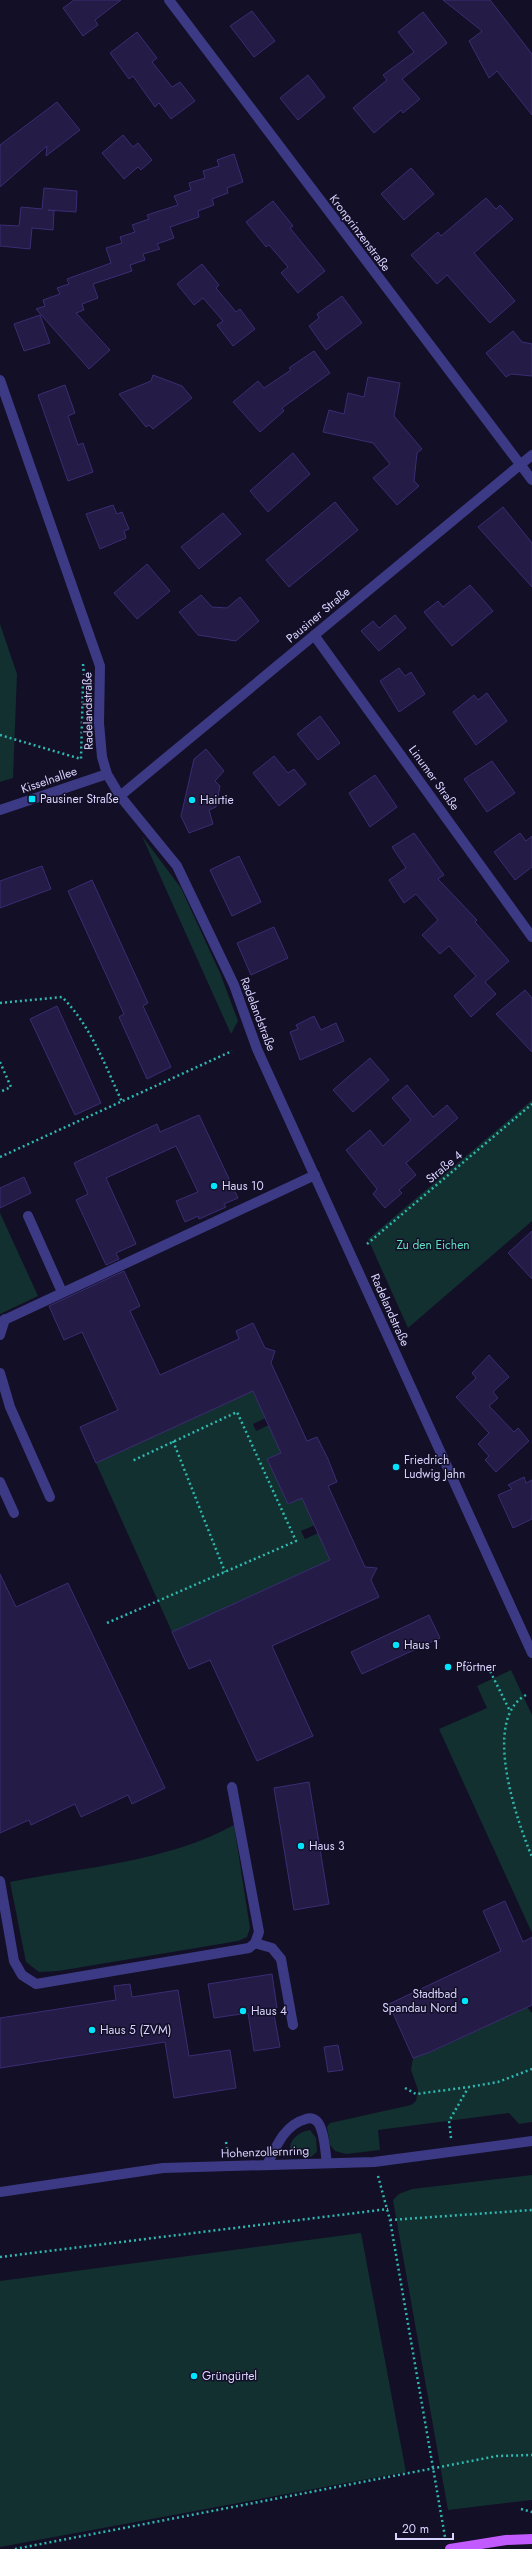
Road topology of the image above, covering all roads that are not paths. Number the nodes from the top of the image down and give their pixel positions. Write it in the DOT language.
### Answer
graph roads {
  1 [pos="169,0"];
  2 [pos="0,380"];
  3 [pos="532,455"];
  4 [pos="519,465"];
  5 [pos="532,480"];
  6 [pos="314,635"];
  7 [pos="107,774"];
  8 [pos="120,796"];
  9 [pos="0,810"];
  10 [pos="532,937"];
  11 [pos="314,1175"];
  12 [pos="28,1216"];
  13 [pos="62,1292"];
  14 [pos="3,1321"];
  15 [pos="0,1335"];
  16 [pos="0,1372"];
  17 [pos="0,1482"];
  18 [pos="50,1497"];
  19 [pos="14,1513"];
  20 [pos="532,1654"];
  21 [pos="232,1787"];
  22 [pos="0,1881"];
  23 [pos="255,1943"];
  24 [pos="294,2025"];
  25 [pos="532,2141"];
  26 [pos="327,2164"];
  27 [pos="267,2165"];
  28 [pos="0,2192"];
  29 [pos="532,2539"];
  30 [pos="448,2546"];
  1 -- 4 [label="street, Kronprinzenstraße"];
  2 -- 7 [label="street, Radelandstraße"];
  3 -- 4 [label="street, Pausiner Straße"];
  4 -- 5 [label="street, Kronprinzenstraße"];
  4 -- 6 [label="street, Pausiner Straße"];
  6 -- 8 [label="street, Pausiner Straße"];
  6 -- 10 [label="street, Linumer Straße"];
  7 -- 8 [label="street, Radelandstraße"];
  7 -- 9 [label="street, Kisselnallee"];
  8 -- 11 [label="street, Radelandstraße"];
  11 -- 13 [label="street"];
  11 -- 20 [label="street, Radelandstraße"];
  12 -- 13 [label="street"];
  13 -- 14 [label="street"];
  14 -- 15 [label="street"];
  16 -- 18 [label="street"];
  17 -- 19 [label="street"];
  21 -- 23 [label="street"];
  22 -- 23 [label="street"];
  23 -- 24 [label="street"];
  25 -- 26 [label="street, Hohenzollernring"];
  26 -- 27 [label="street, Hohenzollernring"];
  26 -- 27 [label="street"];
  27 -- 28 [label="street, Hohenzollernring"];
  29 -- 30 [label="main road"];
}
